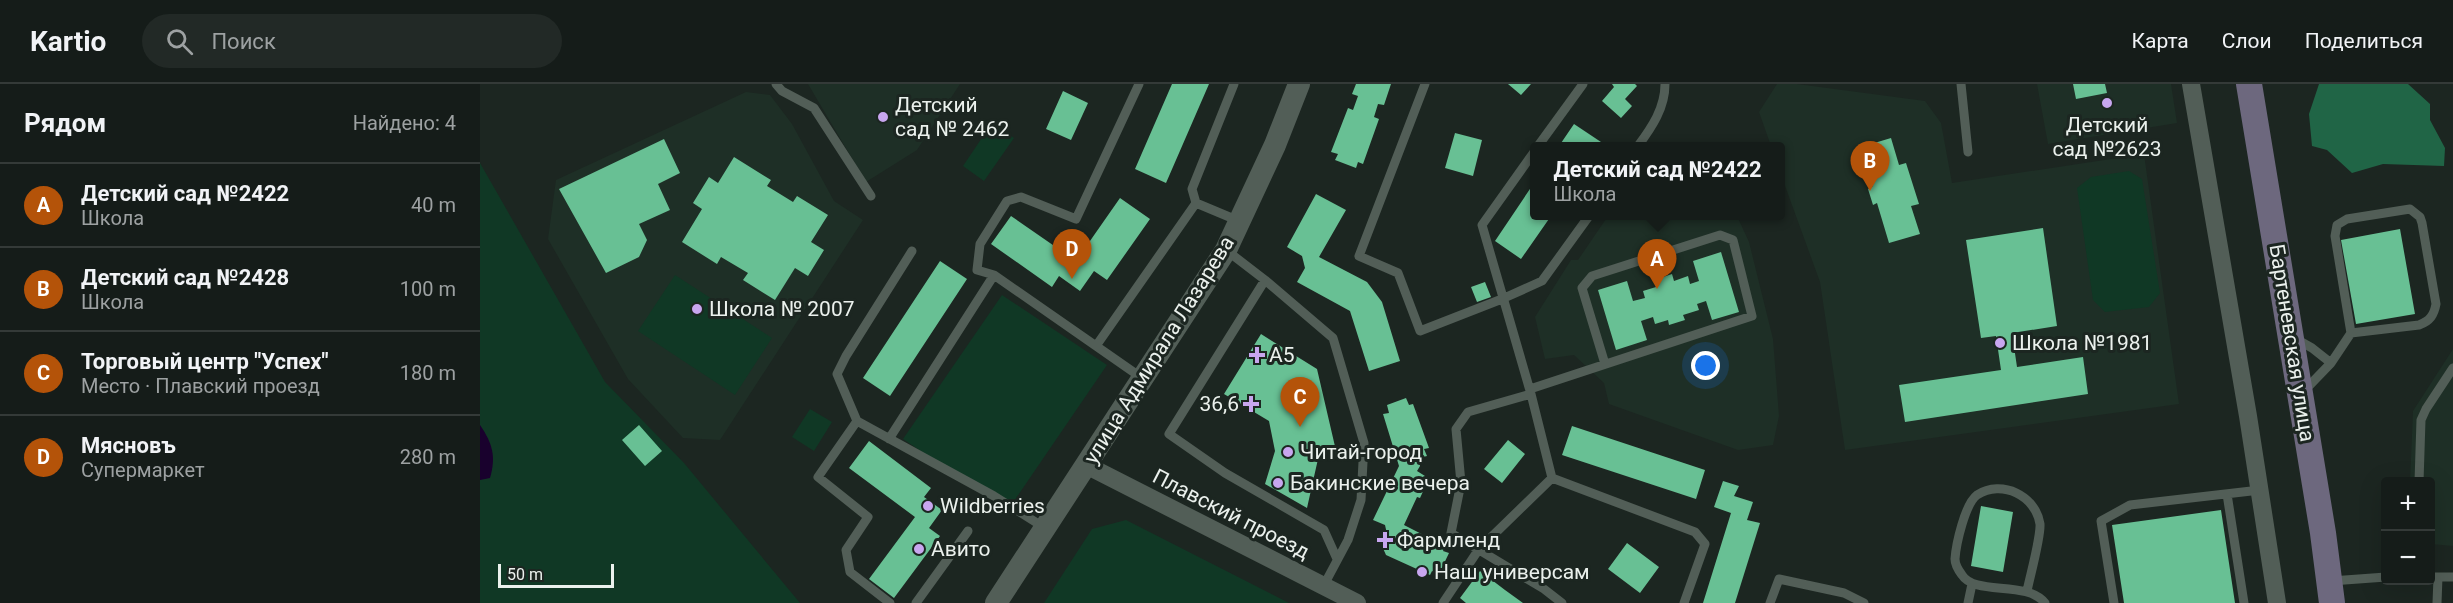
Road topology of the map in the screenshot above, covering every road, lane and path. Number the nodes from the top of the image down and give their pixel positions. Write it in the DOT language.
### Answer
graph roads {
  1 [pos="776,84"];
  2 [pos="1139,84"];
  3 [pos="1234,84"];
  4 [pos="1299,84"];
  5 [pos="1425,84"];
  6 [pos="1583,84"];
  7 [pos="1665,84"];
  8 [pos="1961,84"];
  9 [pos="2191,84"];
  10 [pos="2249,84"];
  11 [pos="1542,142"];
  12 [pos="1642,142"];
  13 [pos="1968,152"];
  14 [pos="1530,158"];
  15 [pos="871,196"];
  16 [pos="1196,203"];
  17 [pos="1586,220"];
  18 [pos="1239,221"];
  19 [pos="1226,250"];
  20 [pos="912,251"];
  21 [pos="994,275"];
  22 [pos="1265,280"];
  23 [pos="1503,299"];
  24 [pos="2351,333"];
  25 [pos="2291,337"];
  26 [pos="1096,346"];
  27 [pos="2331,363"];
  28 [pos="1605,364"];
  29 [pos="2453,368"];
  30 [pos="1142,378"];
  31 [pos="1531,391"];
  32 [pos="2301,393"];
  33 [pos="857,421"];
  34 [pos="889,439"];
  35 [pos="1086,465"];
  36 [pos="2419,477"];
  37 [pos="1552,478"];
  38 [pos="2260,490"];
  39 [pos="2227,494"];
  40 [pos="1044,528"];
  41 [pos="968,531"];
  42 [pos="1479,549"];
  43 [pos="1336,560"];
  44 [pos="2435,577"];
  45 [pos="2453,577"];
  46 [pos="2381,578"];
  47 [pos="1972,584"];
  48 [pos="1324,585"];
  49 [pos="2435,585"];
  50 [pos="2027,591"];
  51 [pos="2332,592"];
  52 [pos="890,603"];
  53 [pos="916,603"];
  54 [pos="996,603"];
  55 [pos="1357,603"];
  56 [pos="1443,603"];
  57 [pos="1562,603"];
  58 [pos="1683,603"];
  59 [pos="1770,603"];
  60 [pos="1864,603"];
  61 [pos="1968,603"];
  62 [pos="2045,603"];
  63 [pos="2114,603"];
  64 [pos="2244,603"];
  65 [pos="2277,603"];
  66 [pos="2437,603"];
  1 -- 15 [label="lane"];
  2 -- 21 [label="lane"];
  3 -- 16 [label="lane"];
  4 -- 18 [label="street, улица Адмирала Лазарева"];
  5 -- 23 [label="lane"];
  6 -- 11 [label="lane"];
  7 -- 12 [label="lane"];
  8 -- 13 [label="lane"];
  9 -- 38 [label="street"];
  10 -- 25 [label="main road, Бартеневская улица"];
  14 -- 23 [label="lane"];
  16 -- 18 [label="lane"];
  16 -- 26 [label="lane"];
  17 -- 23 [label="lane"];
  18 -- 19 [label="street, улица Адмирала Лазарева"];
  19 -- 22 [label="lane"];
  19 -- 30 [label="street, улица Адмирала Лазарева"];
  20 -- 33 [label="lane"];
  21 -- 26 [label="lane"];
  21 -- 34 [label="lane"];
  22 -- 43 [label="lane"];
  22 -- 43 [label="lane"];
  23 -- 31 [label="lane"];
  24 -- 24 [label="lane"];
  24 -- 27 [label="lane"];
  25 -- 27 [label="lane"];
  25 -- 32 [label="main road, Бартеневская улица"];
  26 -- 30 [label="lane"];
  27 -- 32 [label="lane"];
  28 -- 28 [label="lane"];
  28 -- 31 [label="lane"];
  29 -- 36 [label="lane"];
  30 -- 35 [label="street, улица Адмирала Лазарева"];
  31 -- 37 [label="lane"];
  31 -- 42 [label="lane"];
  32 -- 51 [label="main road, Бартеневская улица"];
  33 -- 34 [label="lane"];
  33 -- 52 [label="lane"];
  34 -- 40 [label="lane"];
  35 -- 40 [label="street, улица Адмирала Лазарева"];
  35 -- 48 [label="street, Плавский проезд"];
  37 -- 42 [label="lane"];
  37 -- 58 [label="lane"];
  38 -- 39 [label="lane"];
  38 -- 65 [label="street"];
  39 -- 63 [label="lane"];
  39 -- 64 [label="lane"];
  40 -- 54 [label="street, улица Адмирала Лазарева"];
  41 -- 53 [label="lane"];
  42 -- 56 [label="lane"];
  42 -- 57 [label="lane"];
  43 -- 48 [label="lane"];
  44 -- 45 [label="lane"];
  46 -- 51 [label="lane"];
  47 -- 50 [label="lane"];
  47 -- 50 [label="lane"];
  47 -- 61 [label="lane"];
  48 -- 55 [label="street, Плавский проезд"];
  49 -- 66 [label="lane"];
  50 -- 62 [label="lane"];
  59 -- 60 [label="lane"];
}
